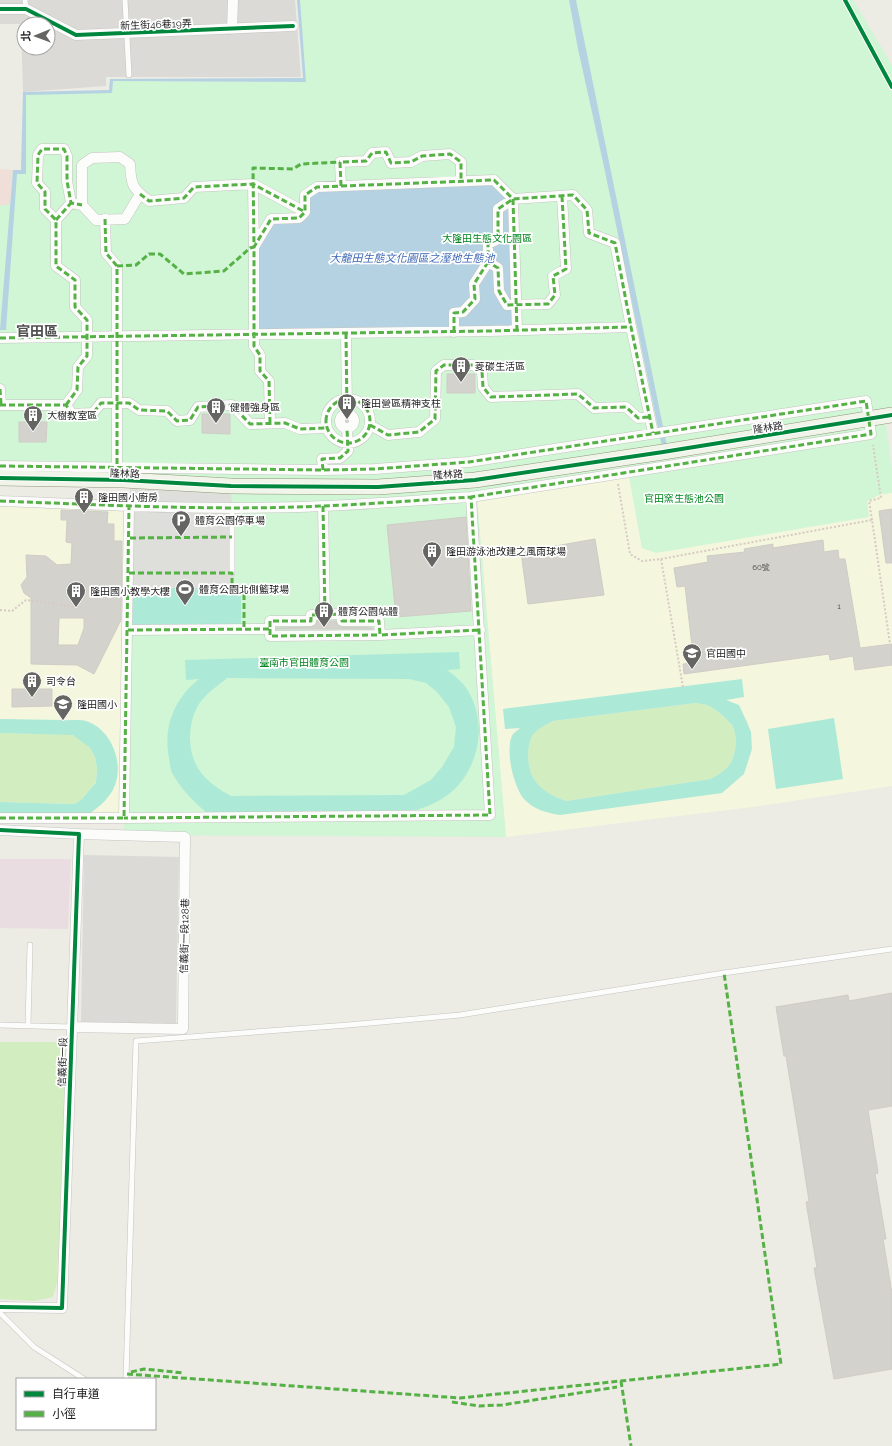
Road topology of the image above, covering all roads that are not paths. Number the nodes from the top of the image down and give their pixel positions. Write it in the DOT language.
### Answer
graph roads {
  1 [pos="125,0"];
  2 [pos="232,0"];
  3 [pos="26,4"];
  4 [pos="0,9"];
  5 [pos="294,26"];
  6 [pos="232,29"];
  7 [pos="127,33"];
  8 [pos="129,75"];
  9 [pos="461,182"];
  10 [pos="253,184"];
  11 [pos="341,186"];
  12 [pos="140,194"];
  13 [pos="562,196"];
  14 [pos="513,198"];
  15 [pos="71,203"];
  16 [pos="82,205"];
  17 [pos="305,212"];
  18 [pos="105,219"];
  19 [pos="56,220"];
  20 [pos="254,246"];
  21 [pos="488,262"];
  22 [pos="516,305"];
  23 [pos="631,327"];
  24 [pos="516,330"];
  25 [pos="454,332"];
  26 [pos="346,333"];
  27 [pos="254,334"];
  28 [pos="88,337"];
  29 [pos="117,337"];
  30 [pos="0,338"];
  31 [pos="0,389"];
  32 [pos="347,399"];
  33 [pos="118,403"];
  34 [pos="0,405"];
  35 [pos="66,405"];
  36 [pos="892,415"];
  37 [pos="649,417"];
  38 [pos="868,419"];
  39 [pos="270,423"];
  40 [pos="370,425"];
  41 [pos="327,428"];
  42 [pos="653,433"];
  43 [pos="348,443"];
  44 [pos="0,466"];
  45 [pos="117,468"];
  46 [pos="323,470"];
  47 [pos="0,478"];
  48 [pos="471,497"];
  49 [pos="0,501"];
  50 [pos="129,506"];
  51 [pos="323,506"];
  52 [pos="232,507"];
  53 [pos="232,573"];
  54 [pos="325,614"];
  55 [pos="270,629"];
  56 [pos="128,630"];
  57 [pos="480,630"];
  58 [pos="380,635"];
  59 [pos="0,818"];
  60 [pos="124,818"];
  61 [pos="0,830"];
  62 [pos="79,834"];
  63 [pos="30,945"];
  64 [pos="892,949"];
  65 [pos="0,1025"];
  66 [pos="28,1026"];
  67 [pos="71,1027"];
  68 [pos="0,1307"];
  69 [pos="0,1314"];
  70 [pos="82,1378"];
  71 [pos="126,1378"];
  1 -- 7 [label="lane, 新生街46巷19弄"];
  2 -- 6 [label="street"];
  3 -- 4 [label="street"];
  3 -- 7 [label="street, 新生街46巷19弄"];
  5 -- 6 [label="street, 新生街46巷19弄"];
  6 -- 7 [label="street, 新生街46巷19弄"];
  7 -- 8 [label="lane"];
  9 -- 11 [label="street"];
  9 -- 11 [label="street"];
  9 -- 14 [label="street"];
  10 -- 12 [label="street"];
  10 -- 17 [label="street"];
  10 -- 20 [label="street"];
  11 -- 17 [label="street"];
  12 -- 16 [label="street"];
  12 -- 18 [label="street"];
  13 -- 14 [label="street"];
  13 -- 22 [label="street"];
  13 -- 23 [label="street"];
  14 -- 21 [label="street"];
  14 -- 22 [label="street"];
  15 -- 16 [label="street"];
  15 -- 19 [label="street"];
  15 -- 19 [label="street"];
  16 -- 18 [label="street"];
  17 -- 20 [label="street"];
  18 -- 29 [label="street"];
  19 -- 28 [label="street"];
  20 -- 27 [label="street"];
  21 -- 22 [label="street"];
  21 -- 25 [label="street"];
  22 -- 24 [label="street"];
  23 -- 24 [label="street"];
  23 -- 37 [label="street"];
  24 -- 25 [label="street"];
  25 -- 26 [label="street"];
  26 -- 27 [label="street"];
  26 -- 32 [label="street"];
  27 -- 29 [label="street"];
  27 -- 39 [label="street"];
  28 -- 29 [label="street"];
  28 -- 30 [label="street"];
  28 -- 35 [label="street"];
  29 -- 33 [label="street"];
  31 -- 34 [label="street"];
  32 -- 40 [label="street"];
  32 -- 41 [label="street"];
  32 -- 43 [label="street"];
  33 -- 35 [label="street"];
  33 -- 39 [label="street"];
  33 -- 45 [label="street"];
  34 -- 35 [label="street"];
  36 -- 38 [label="street, 隆林路"];
  37 -- 40 [label="street"];
  37 -- 42 [label="street"];
  38 -- 42 [label="street"];
  38 -- 47 [label="street, 隆林路"];
  38 -- 48 [label="street"];
  39 -- 41 [label="street"];
  40 -- 43 [label="street"];
  41 -- 43 [label="street"];
  42 -- 46 [label="street"];
  43 -- 46 [label="street"];
  44 -- 45 [label="street"];
  45 -- 46 [label="street"];
  48 -- 51 [label="street"];
  48 -- 57 [label="street"];
  49 -- 50 [label="street"];
  50 -- 52 [label="street"];
  50 -- 56 [label="street"];
  51 -- 52 [label="street"];
  51 -- 54 [label="street"];
  52 -- 53 [label="lane"];
  54 -- 55 [label="street"];
  54 -- 58 [label="street"];
  55 -- 56 [label="street"];
  55 -- 58 [label="street"];
  56 -- 60 [label="street"];
  57 -- 58 [label="street"];
  57 -- 60 [label="street"];
  59 -- 60 [label="street"];
  61 -- 62 [label="street"];
  62 -- 67 [label="street, 信義街一段"];
  62 -- 67 [label="street, 信義街一段128巷"];
  63 -- 66 [label="lane"];
  64 -- 71 [label="lane"];
  65 -- 66 [label="lane"];
  66 -- 67 [label="lane"];
  67 -- 68 [label="street, 信義街一段"];
  69 -- 70 [label="lane"];
}
